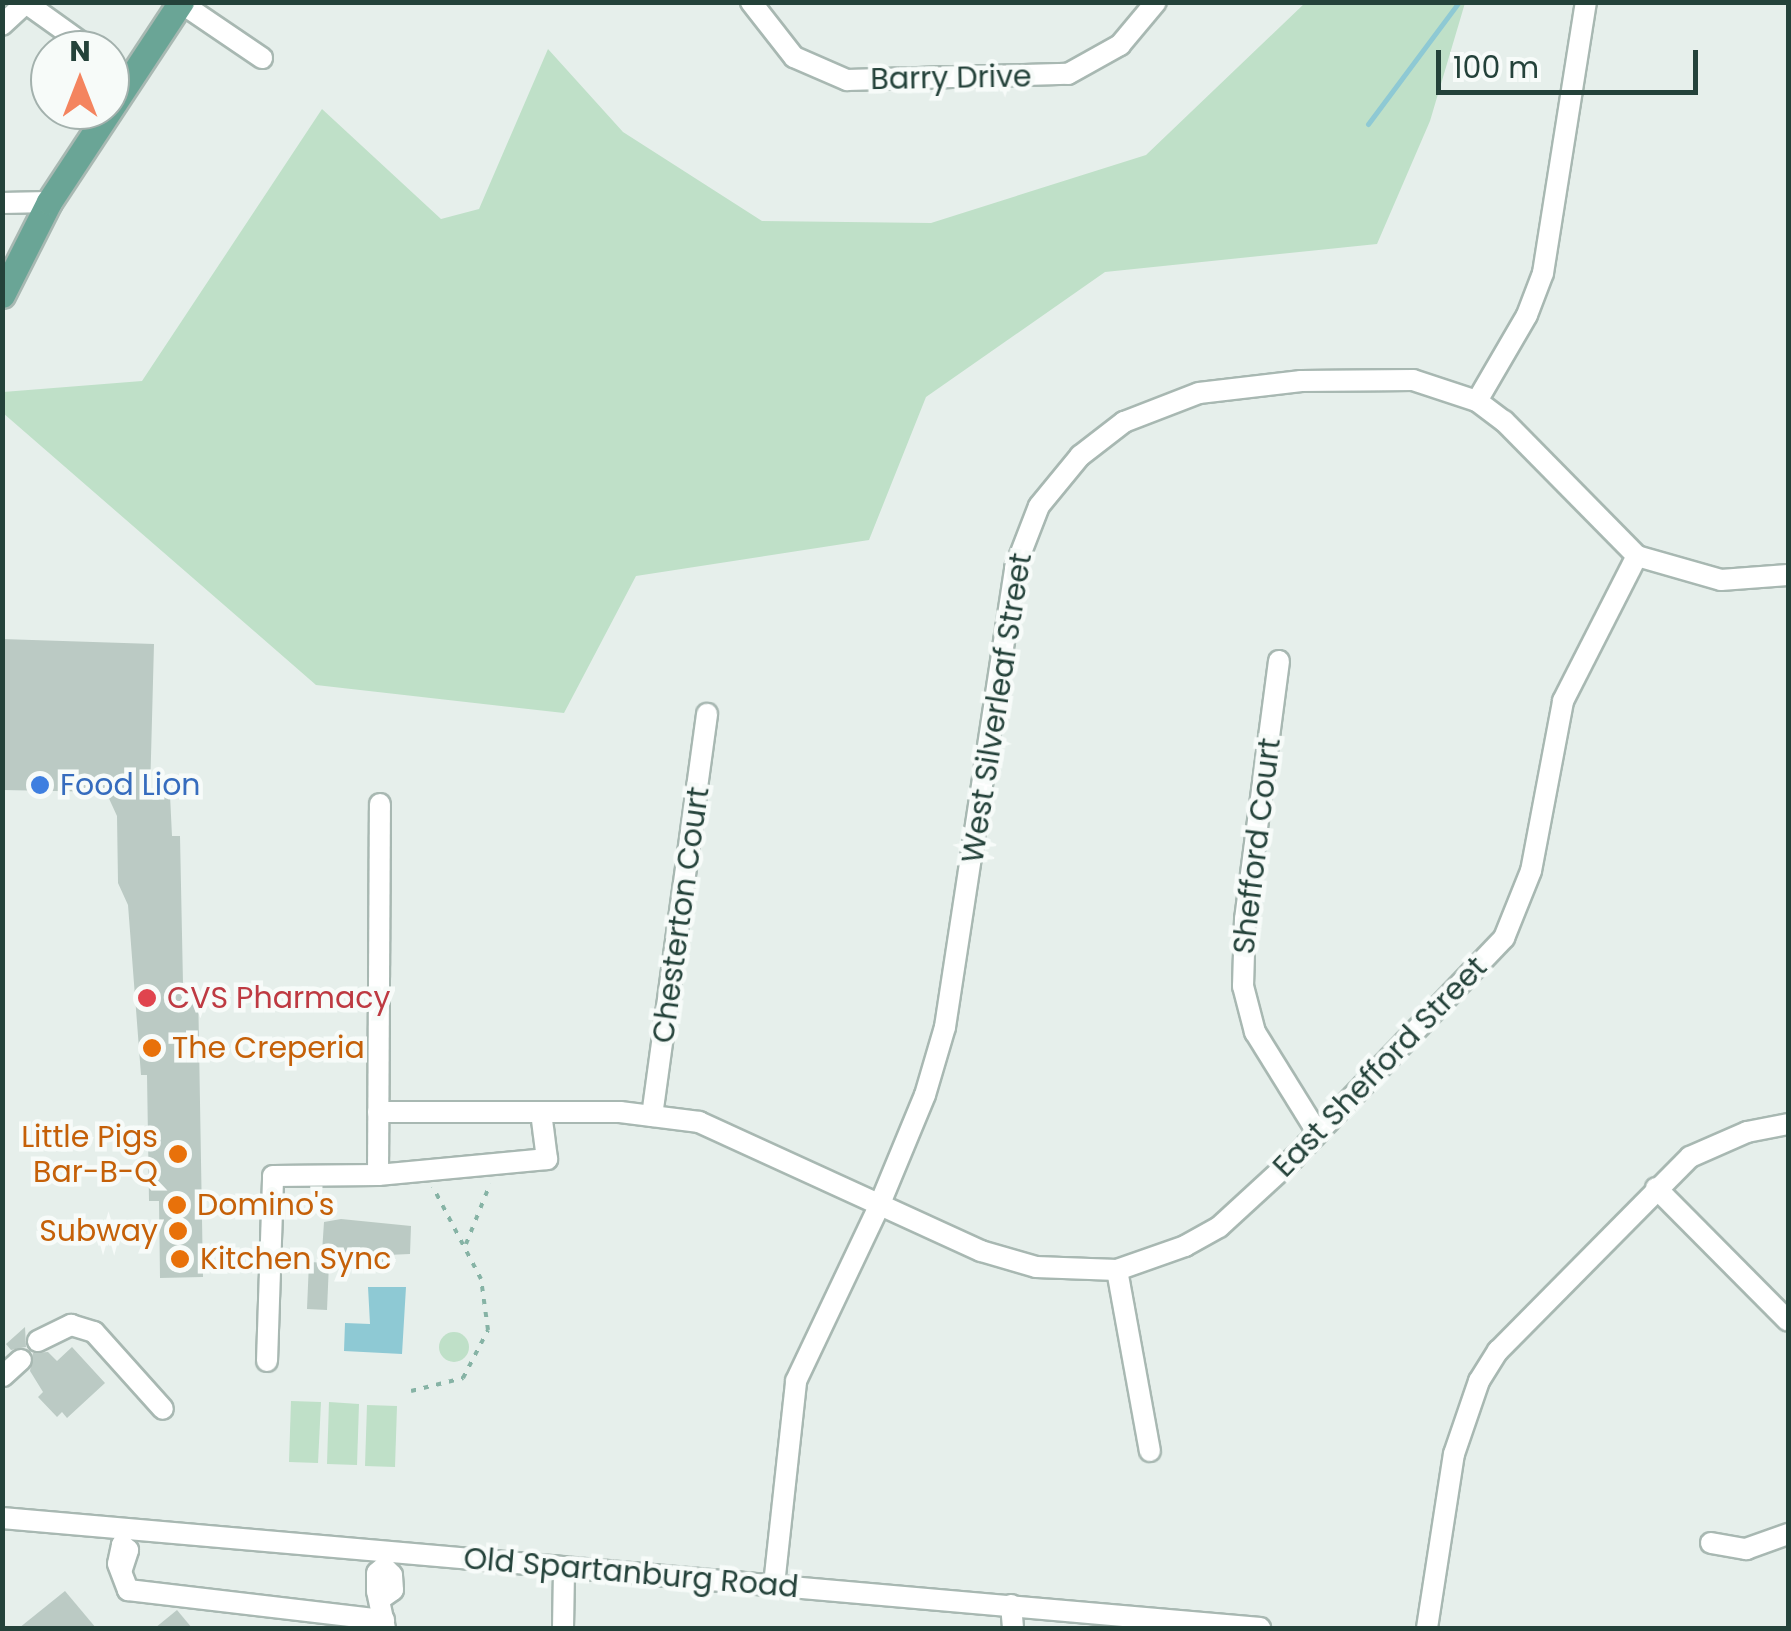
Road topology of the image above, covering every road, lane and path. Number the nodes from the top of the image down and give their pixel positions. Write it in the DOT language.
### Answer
graph roads {
  1 [pos="751,2"];
  2 [pos="1156,2"];
  3 [pos="1586,2"];
  4 [pos="27,3"];
  5 [pos="181,3"];
  6 [pos="2,24"];
  7 [pos="64,30"];
  8 [pos="262,58"];
  9 [pos="130,61"];
  10 [pos="89,130"];
  11 [pos="2,202"];
  12 [pos="50,202"];
  13 [pos="2,295"];
  14 [pos="1476,401"];
  15 [pos="1637,556"];
  16 [pos="1788,575"];
  17 [pos="1279,661"];
  18 [pos="707,714"];
  19 [pos="380,804"];
  20 [pos="378,1112"];
  21 [pos="541,1112"];
  22 [pos="652,1116"];
  23 [pos="1788,1124"];
  24 [pos="1317,1132"];
  25 [pos="495,1165"];
  26 [pos="428,1172"];
  27 [pos="378,1175"];
  28 [pos="1656,1188"];
  29 [pos="879,1206"];
  30 [pos="465,1246"];
  31 [pos="1117,1270"];
  32 [pos="1788,1321"];
  33 [pos="38,1341"];
  34 [pos="20,1360"];
  35 [pos="267,1361"];
  36 [pos="3,1376"];
  37 [pos="411,1391"];
  38 [pos="163,1408"];
  39 [pos="1150,1451"];
  40 [pos="2,1518"];
  41 [pos="1788,1534"];
  42 [pos="122,1537"];
  43 [pos="1711,1543"];
  44 [pos="384,1560"];
  45 [pos="564,1568"];
  46 [pos="774,1585"];
  47 [pos="1011,1605"];
  48 [pos="384,1624"];
  49 [pos="564,1628"];
  50 [pos="1013,1628"];
  51 [pos="1260,1628"];
  52 [pos="1427,1628"];
  1 -- 2 [label="street, Barry Drive"];
  3 -- 14 [label="street"];
  4 -- 6 [label="street"];
  4 -- 7 [label="street"];
  5 -- 8 [label="street"];
  5 -- 9 [label="main road"];
  10 -- 12 [label="main road"];
  11 -- 12 [label="street"];
  12 -- 13 [label="main road"];
  14 -- 15 [label="street, West Silverleaf Street"];
  14 -- 29 [label="street, West Silverleaf Street"];
  15 -- 16 [label="street"];
  15 -- 24 [label="street, East Shefford Street"];
  17 -- 24 [label="street, Shefford Court"];
  18 -- 22 [label="street, Chesterton Court"];
  19 -- 20 [label="street"];
  20 -- 21 [label="street, East Shefford Street"];
  20 -- 27 [label="street"];
  21 -- 22 [label="street, East Shefford Street"];
  21 -- 25 [label="street"];
  22 -- 29 [label="street, East Shefford Street"];
  23 -- 28 [label="street"];
  24 -- 31 [label="street, East Shefford Street"];
  25 -- 26 [label="street"];
  25 -- 30 [label="path"];
  26 -- 27 [label="street"];
  26 -- 30 [label="path"];
  27 -- 35 [label="street"];
  28 -- 32 [label="street"];
  28 -- 52 [label="street"];
  29 -- 31 [label="street, East Shefford Street"];
  29 -- 46 [label="street, West Silverleaf Street"];
  30 -- 37 [label="path"];
  31 -- 39 [label="street"];
  33 -- 38 [label="street"];
  34 -- 36 [label="street"];
  40 -- 42 [label="street, Old Spartanburg Road"];
  41 -- 43 [label="street"];
  42 -- 44 [label="street, Old Spartanburg Road"];
  42 -- 48 [label="street"];
  44 -- 45 [label="street, Old Spartanburg Road"];
  44 -- 48 [label="street"];
  45 -- 46 [label="street, Old Spartanburg Road"];
  45 -- 49 [label="street"];
  46 -- 47 [label="street, Old Spartanburg Road"];
  47 -- 50 [label="street"];
  47 -- 51 [label="street, Old Spartanburg Road"];
}
